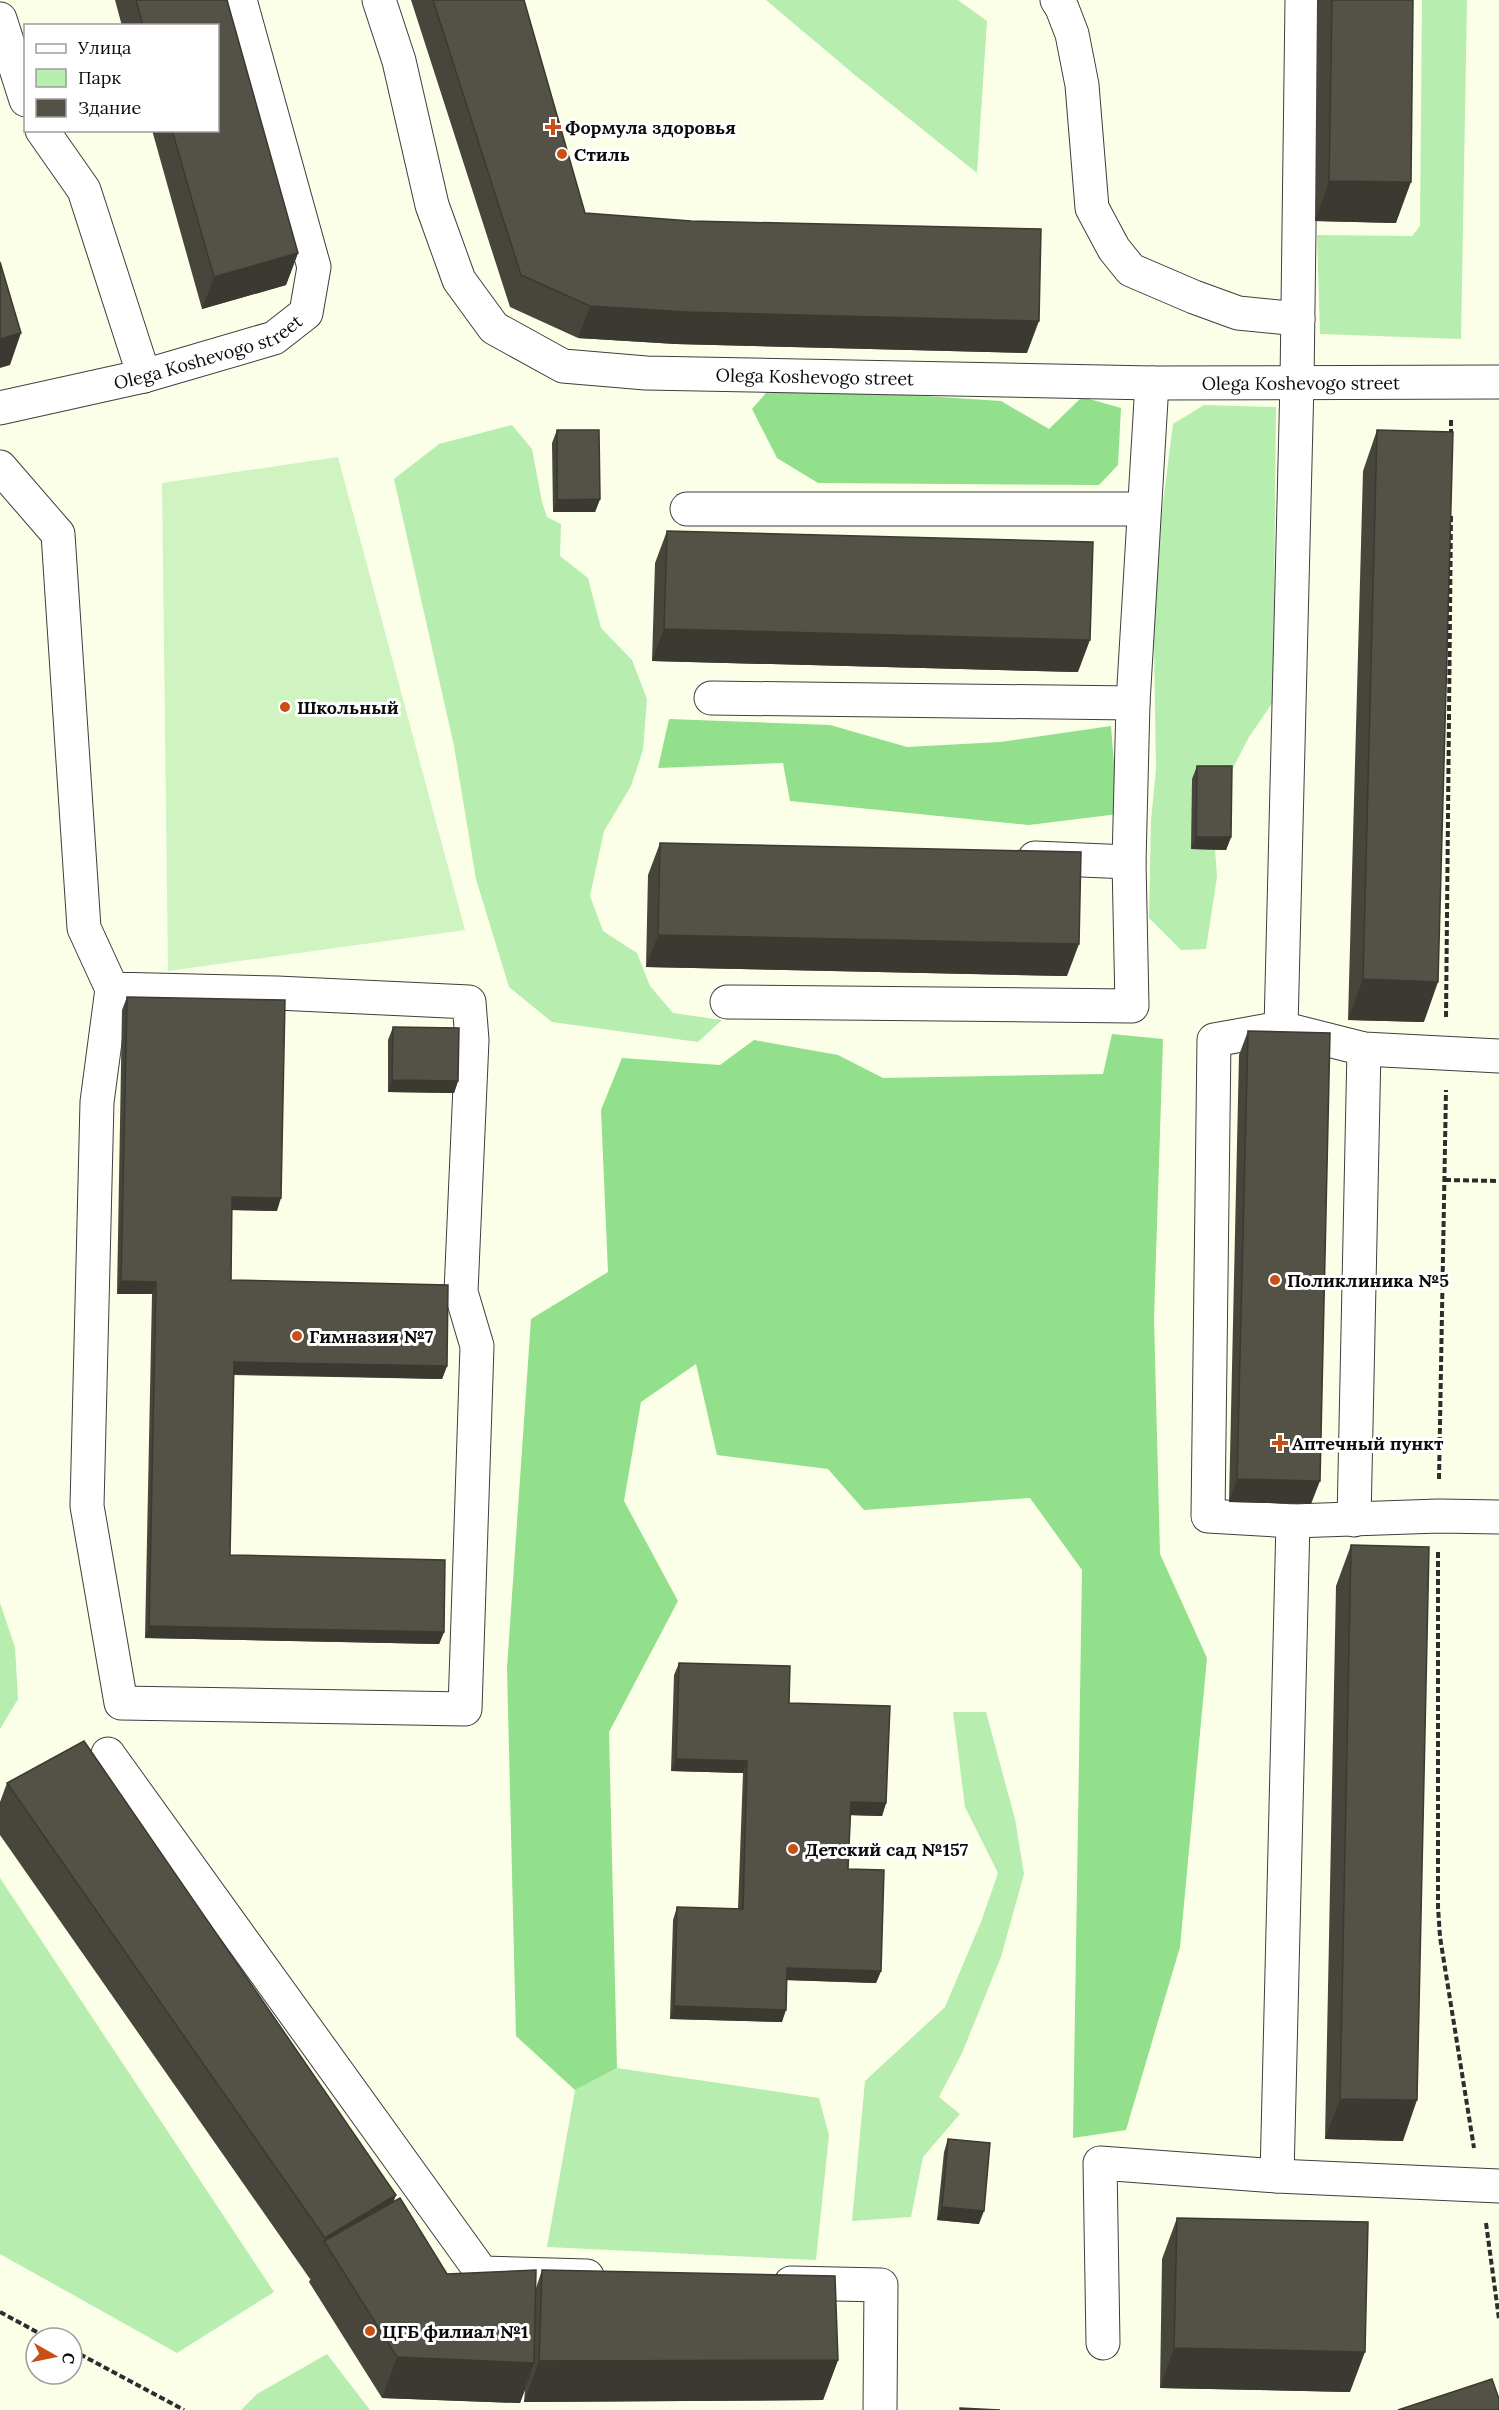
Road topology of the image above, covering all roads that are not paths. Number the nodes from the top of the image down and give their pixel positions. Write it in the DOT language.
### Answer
graph roads {
  1 [pos="240,0"];
  2 [pos="379,0"];
  3 [pos="1056,0"];
  4 [pos="1302,0"];
  5 [pos="0,19"];
  6 [pos="24,94"];
  7 [pos="43,132"];
  8 [pos="1298,319"];
  9 [pos="144,376"];
  10 [pos="1297,381"];
  11 [pos="1499,382"];
  12 [pos="1152,383"];
  13 [pos="0,408"];
  14 [pos="0,467"];
  15 [pos="687,509"];
  16 [pos="1144,509"];
  17 [pos="711,699"];
  18 [pos="1133,703"];
  19 [pos="1011,857"];
  20 [pos="1129,862"];
  21 [pos="112,989"];
  22 [pos="727,1002"];
  23 [pos="1281,1028"];
  24 [pos="1364,1049"];
  25 [pos="1499,1056"];
  26 [pos="1499,1517"];
  27 [pos="1354,1520"];
  28 [pos="1293,1521"];
  29 [pos="108,1754"];
  30 [pos="1276,2176"];
  31 [pos="1490,2185"];
  32 [pos="611,2277"];
  33 [pos="763,2282"];
  34 [pos="1103,2343"];
  35 [pos="880,2410"];
  1 -- 9 [label="street, Olega Koshevogo street"];
  2 -- 12 [label="street, Olega Koshevogo street"];
  3 -- 8 [label="street"];
  4 -- 8 [label="street"];
  5 -- 6 [label="street"];
  7 -- 9 [label="street"];
  8 -- 10 [label="street"];
  9 -- 13 [label="street, Olega Koshevogo street"];
  10 -- 11 [label="street, Olega Koshevogo street"];
  10 -- 12 [label="street, Olega Koshevogo street"];
  10 -- 23 [label="street"];
  12 -- 16 [label="street"];
  14 -- 21 [label="street"];
  15 -- 16 [label="street"];
  16 -- 18 [label="street"];
  17 -- 18 [label="street"];
  18 -- 20 [label="street"];
  19 -- 20 [label="street"];
  20 -- 22 [label="street"];
  21 -- 21 [label="street"];
  23 -- 24 [label="street"];
  23 -- 28 [label="street"];
  24 -- 25 [label="street"];
  24 -- 27 [label="street"];
  26 -- 27 [label="street"];
  27 -- 28 [label="street"];
  28 -- 30 [label="street"];
  29 -- 32 [label="street"];
  30 -- 31 [label="street"];
  30 -- 34 [label="street"];
  33 -- 35 [label="street"];
}
